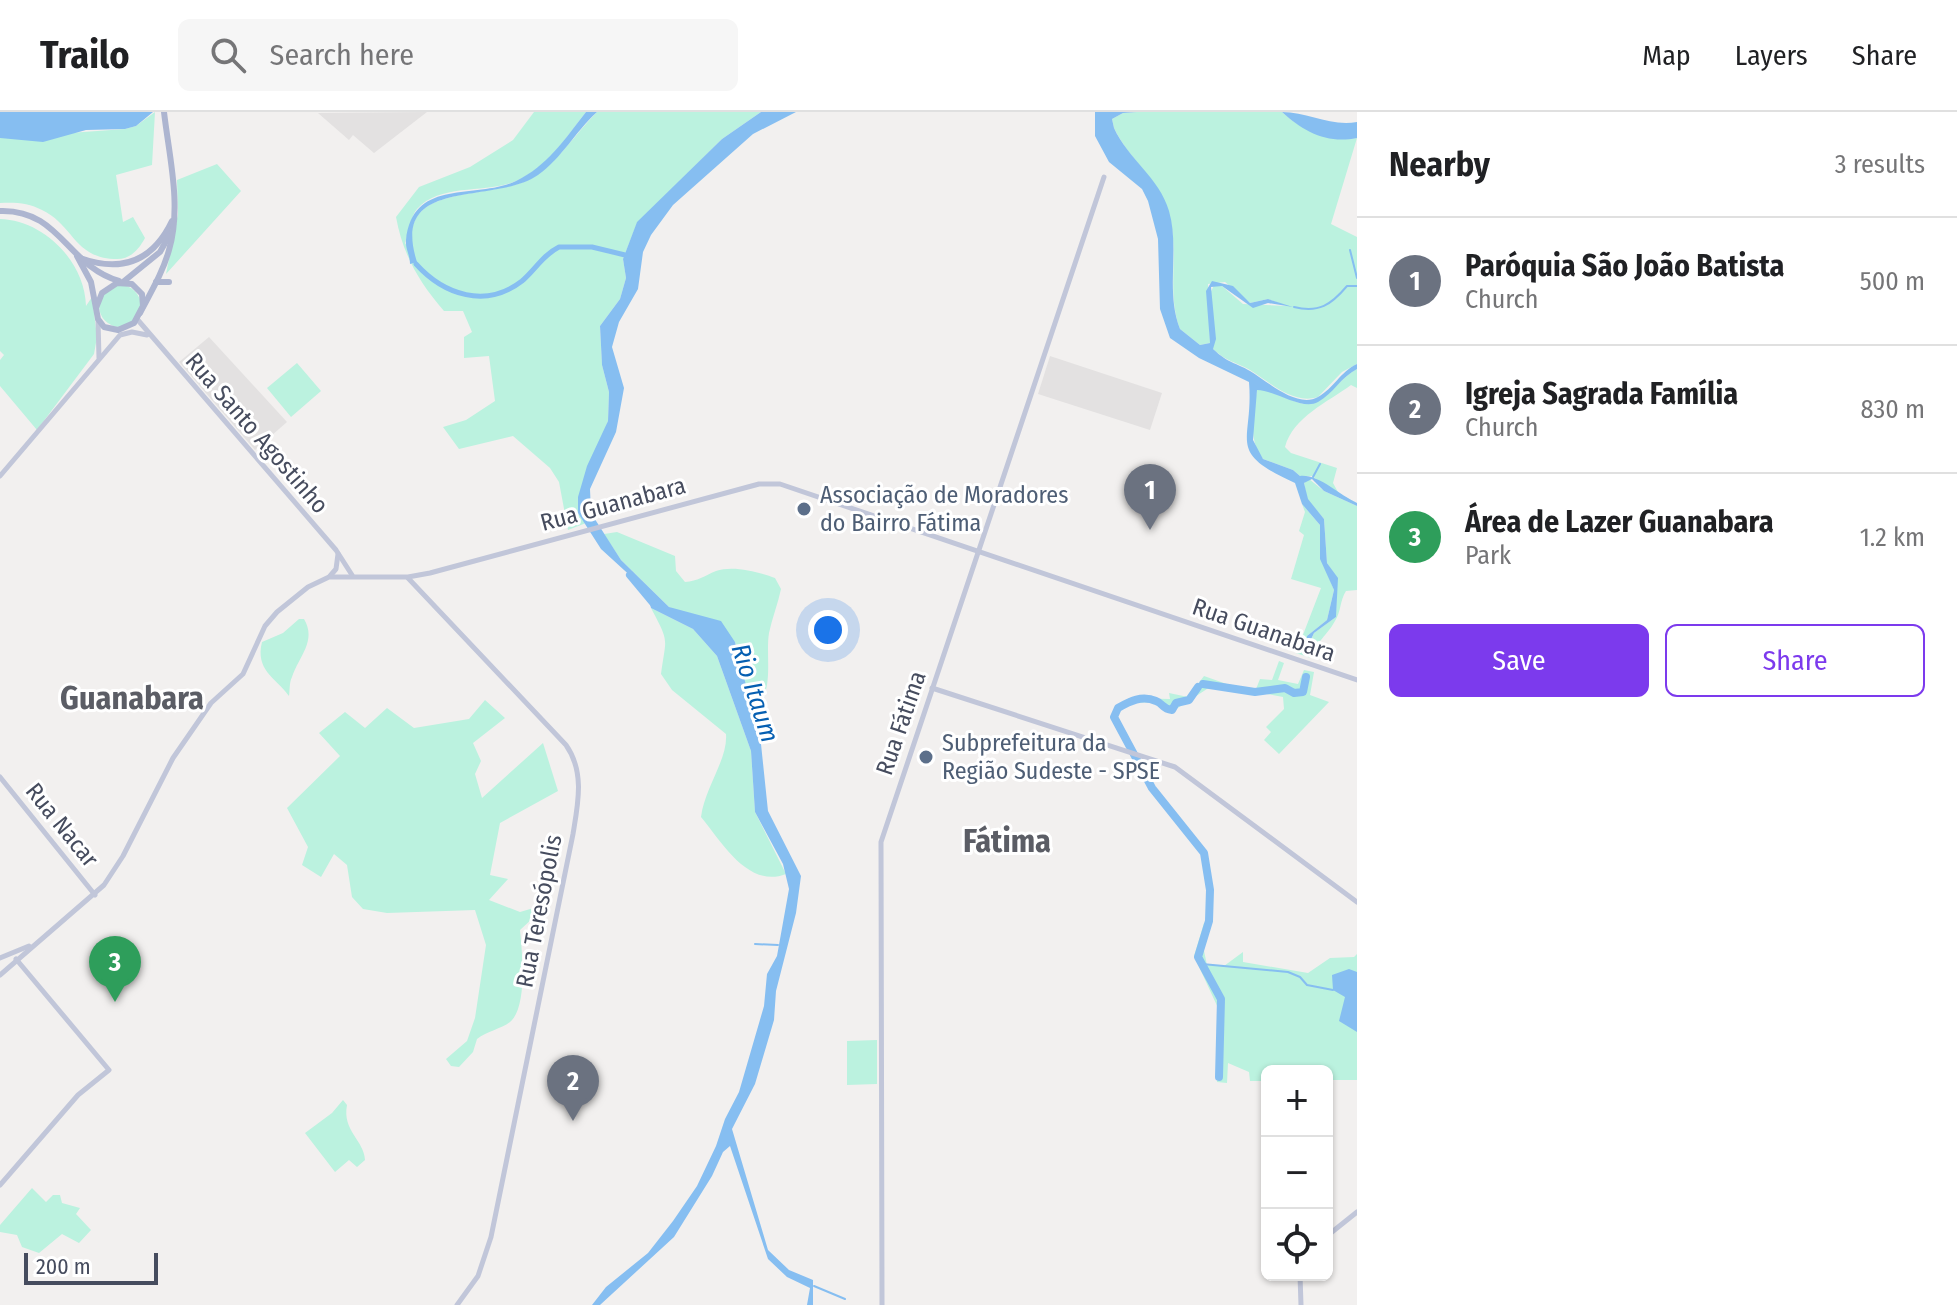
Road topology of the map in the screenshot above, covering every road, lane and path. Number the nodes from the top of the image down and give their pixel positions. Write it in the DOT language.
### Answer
graph roads {
  1 [pos="164,112"];
  2 [pos="1104,177"];
  3 [pos="0,211"];
  4 [pos="173,217"];
  5 [pos="77,256"];
  6 [pos="142,268"];
  7 [pos="161,273"];
  8 [pos="122,282"];
  9 [pos="156,282"];
  10 [pos="169,282"];
  11 [pos="96,308"];
  12 [pos="139,316"];
  13 [pos="98,319"];
  14 [pos="113,330"];
  15 [pos="123,334"];
  16 [pos="148,336"];
  17 [pos="98,361"];
  18 [pos="0,476"];
  19 [pos="978,551"];
  20 [pos="338,554"];
  21 [pos="353,576"];
  22 [pos="329,577"];
  23 [pos="408,577"];
  24 [pos="1357,680"];
  25 [pos="932,688"];
  26 [pos="0,777"];
  27 [pos="95,895"];
  28 [pos="1357,902"];
  29 [pos="34,943"];
  30 [pos="3,957"];
  31 [pos="16,959"];
  32 [pos="4,970"];
  33 [pos="0,1185"];
  34 [pos="1357,1212"];
  35 [pos="1333,1231"];
  36 [pos="1300,1281"];
  37 [pos="457,1305"];
  38 [pos="882,1305"];
  39 [pos="1301,1305"];
  1 -- 4 [label="main road"];
  2 -- 19 [label="main road, Rua Fátima"];
  3 -- 5 [label="main road"];
  4 -- 5 [label="main road"];
  4 -- 6 [label="main road"];
  4 -- 7 [label="main road"];
  5 -- 8 [label="main road"];
  5 -- 11 [label="main road"];
  6 -- 7 [label="main road"];
  6 -- 8 [label="main road"];
  7 -- 9 [label="main road"];
  8 -- 11 [label="main road"];
  8 -- 12 [label="main road"];
  9 -- 10 [label="main road"];
  9 -- 12 [label="main road"];
  11 -- 13 [label="main road"];
  12 -- 14 [label="main road"];
  12 -- 16 [label="main road, Rua Santo Agostinho"];
  13 -- 14 [label="main road"];
  13 -- 17 [label="main road"];
  14 -- 15 [label="main road"];
  15 -- 16 [label="main road"];
  15 -- 17 [label="main road"];
  16 -- 20 [label="main road, Rua Santo Agostinho"];
  17 -- 18 [label="main road"];
  19 -- 23 [label="main road, Rua Guanabara"];
  19 -- 24 [label="main road, Rua Guanabara"];
  19 -- 25 [label="main road, Rua Fátima"];
  20 -- 21 [label="main road, Rua Santo Agostinho"];
  20 -- 22 [label="main road"];
  21 -- 22 [label="main road, Rua Guanabara"];
  21 -- 23 [label="main road, Rua Guanabara"];
  22 -- 27 [label="main road, Rua Guanabara"];
  23 -- 37 [label="main road, Rua Teresópolis"];
  25 -- 28 [label="main road"];
  25 -- 38 [label="main road, Rua Fátima"];
  26 -- 27 [label="main road, Rua Nacar"];
  27 -- 29 [label="main road, Rua Guanabara"];
  29 -- 30 [label="main road, Rua Guanabara"];
  29 -- 31 [label="main road, Rua Guanabara"];
  30 -- 31 [label="main road"];
  30 -- 32 [label="main road"];
  31 -- 32 [label="main road, Rua Guanabara"];
  31 -- 33 [label="main road"];
  34 -- 35 [label="main road"];
  36 -- 39 [label="main road"];
}
